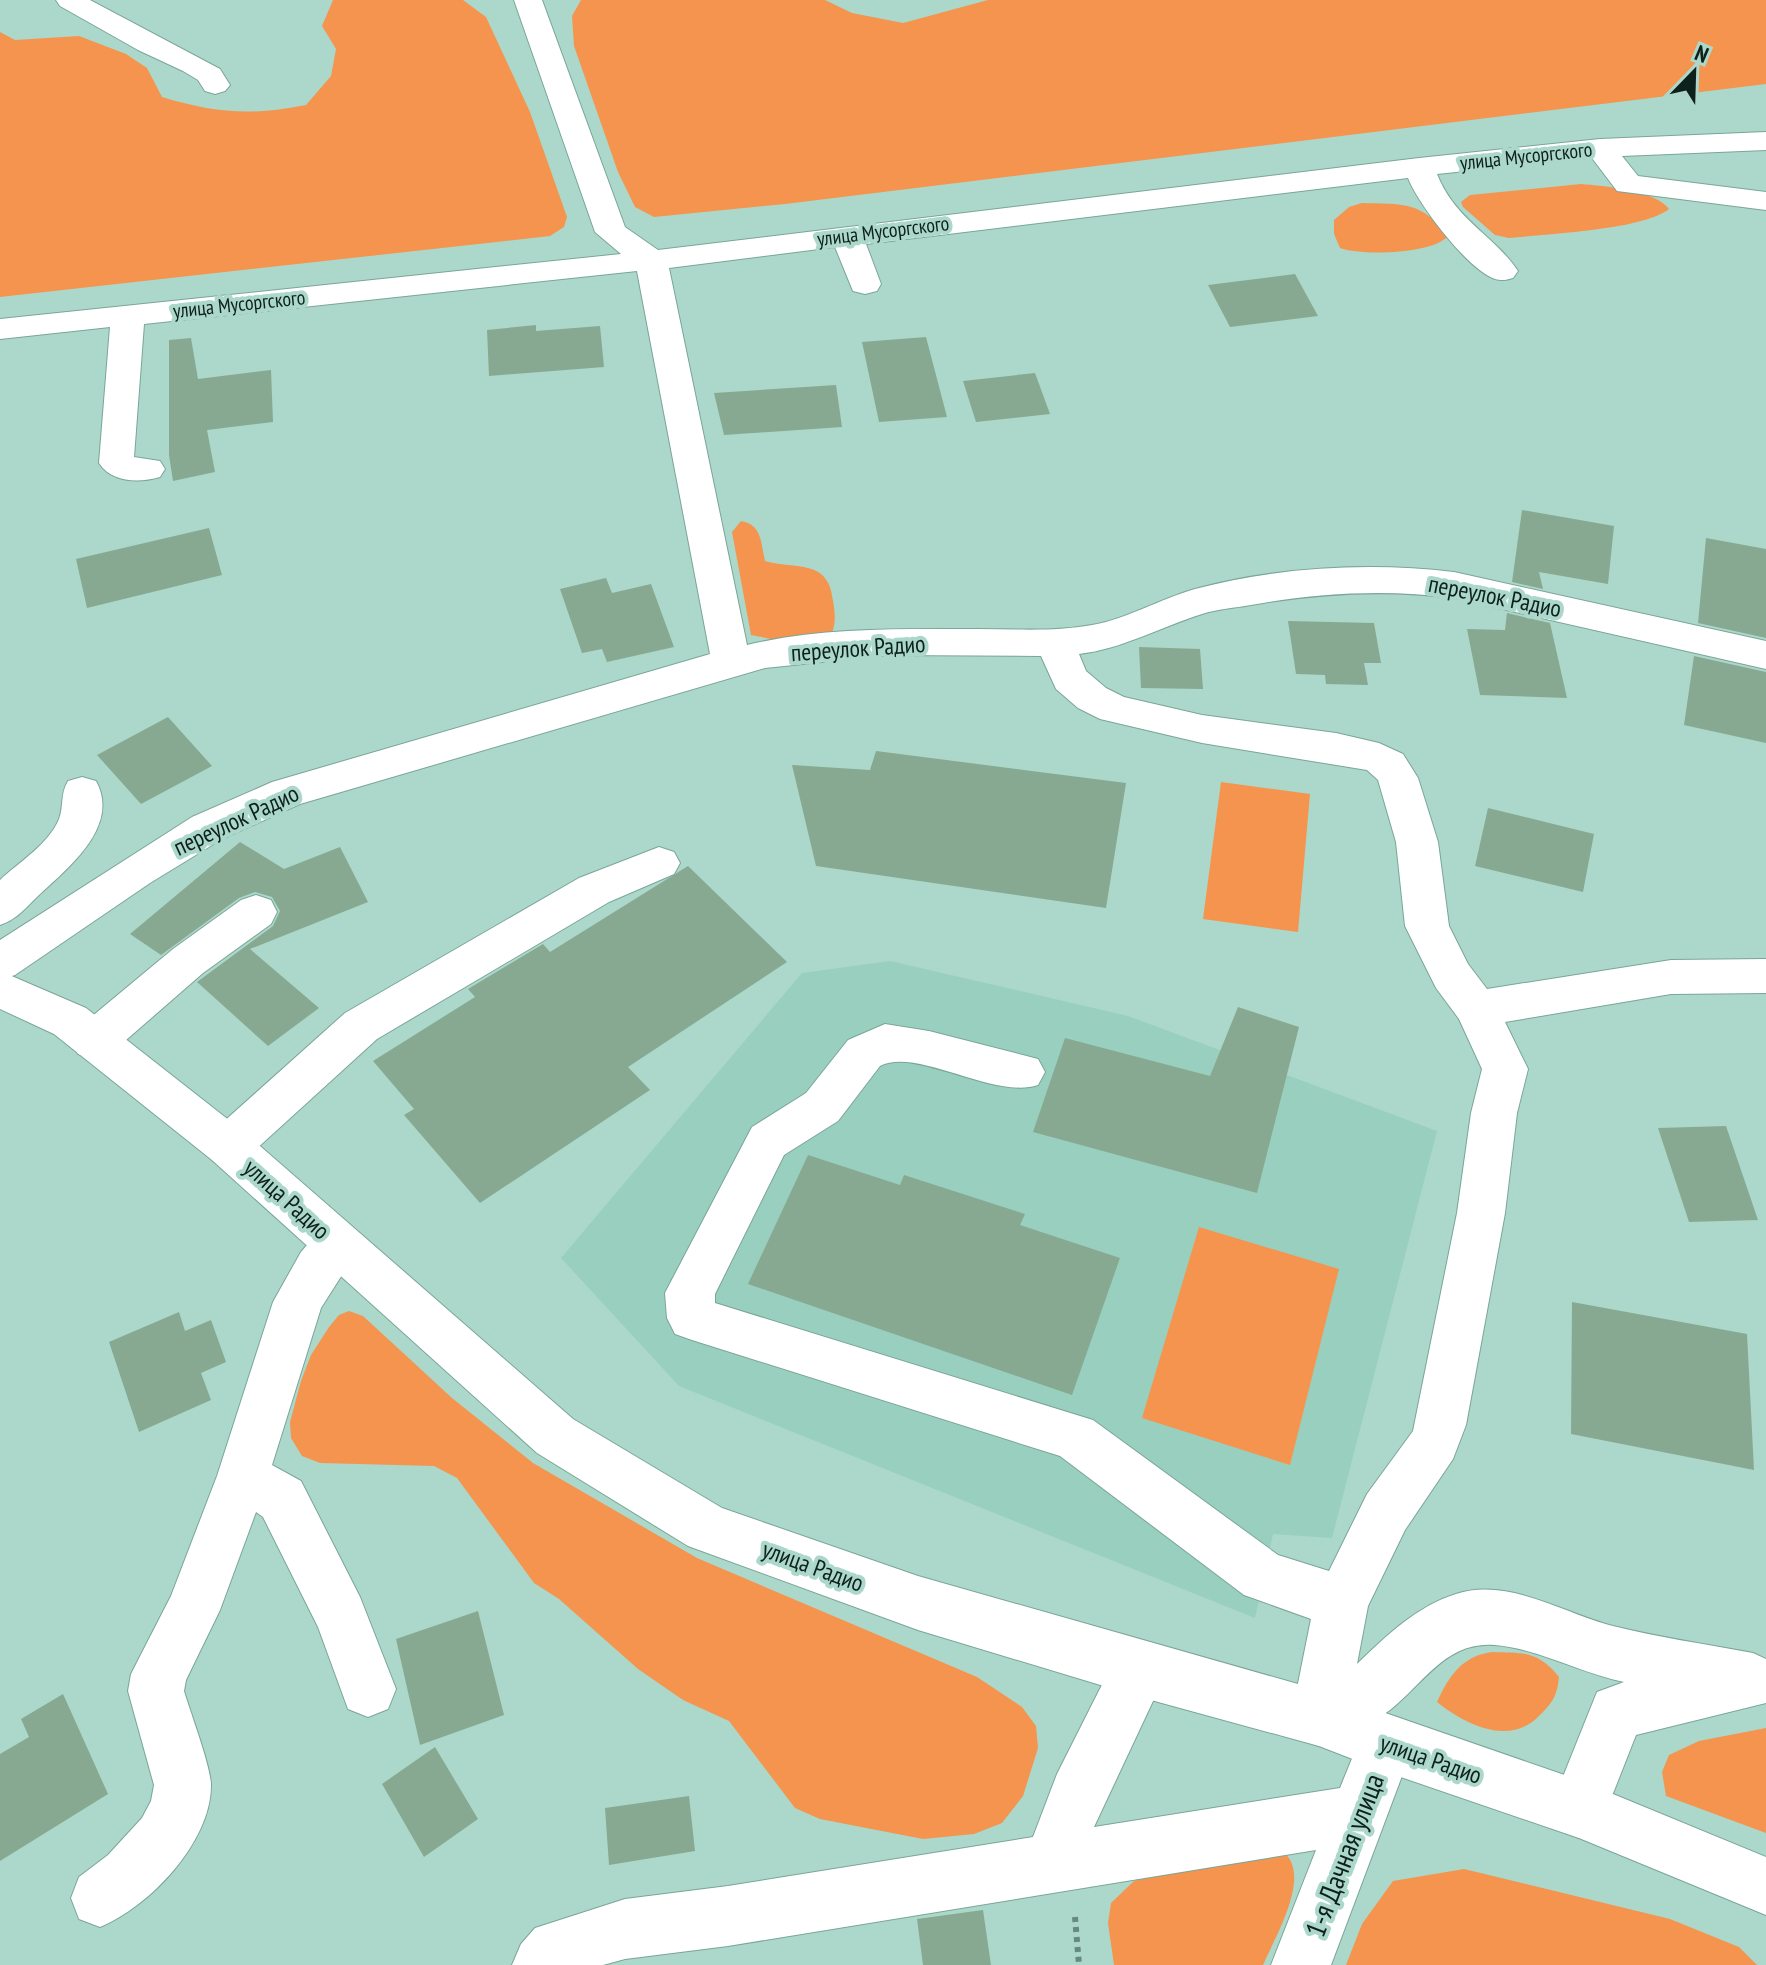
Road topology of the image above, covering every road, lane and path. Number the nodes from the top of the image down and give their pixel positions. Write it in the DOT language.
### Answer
graph roads {
  1 [pos="70,0"];
  2 [pos="528,0"];
  3 [pos="215,85"];
  4 [pos="1766,141"];
  5 [pos="1600,148"];
  6 [pos="1515,157"];
  7 [pos="1419,167"];
  8 [pos="1628,184"];
  9 [pos="1766,201"];
  10 [pos="847,236"];
  11 [pos="652,260"];
  12 [pos="1502,271"];
  13 [pos="865,284"];
  14 [pos="128,316"];
  15 [pos="0,329"];
  16 [pos="147,469"];
  17 [pos="1055,643"];
  18 [pos="1766,655"];
  19 [pos="731,662"];
  20 [pos="82,792"];
  21 [pos="659,863"];
  22 [pos="0,908"];
  23 [pos="256,912"];
  24 [pos="0,963"];
  25 [pos="1766,976"];
  26 [pos="0,989"];
  27 [pos="1477,1009"];
  28 [pos="94,1041"];
  29 [pos="1022,1072"];
  30 [pos="228,1146"];
  31 [pos="337,1245"];
  32 [pos="243,1476"];
  33 [pos="1342,1602"];
  34 [pos="1140,1669"];
  35 [pos="1759,1679"];
  36 [pos="368,1689"];
  37 [pos="1319,1718"];
  38 [pos="1386,1744"];
  39 [pos="1579,1809"];
  40 [pos="1359,1814"];
  41 [pos="1058,1862"];
  42 [pos="1765,1887"];
  43 [pos="100,1898"];
  44 [pos="542,1965"];
  45 [pos="1301,1965"];
  1 -- 3 [label="main road"];
  2 -- 11 [label="main road"];
  4 -- 5 [label="main road, улица Мусоргского"];
  5 -- 6 [label="main road, улица Мусоргского"];
  5 -- 8 [label="main road"];
  6 -- 7 [label="main road, улица Мусоргского"];
  6 -- 8 [label="main road"];
  7 -- 10 [label="main road, улица Мусоргского"];
  7 -- 12 [label="main road"];
  8 -- 9 [label="main road"];
  10 -- 11 [label="main road, улица Мусоргского"];
  10 -- 13 [label="main road"];
  11 -- 14 [label="main road, улица Мусоргского"];
  11 -- 19 [label="main road"];
  14 -- 15 [label="main road, улица Мусоргского"];
  14 -- 16 [label="main road"];
  17 -- 18 [label="main road, переулок Радио"];
  17 -- 19 [label="main road, переулок Радио"];
  17 -- 27 [label="main road"];
  19 -- 24 [label="main road, переулок Радио"];
  20 -- 22 [label="main road"];
  21 -- 30 [label="main road"];
  23 -- 28 [label="main road"];
  25 -- 27 [label="main road"];
  26 -- 28 [label="main road, улица Радио"];
  27 -- 33 [label="main road"];
  28 -- 30 [label="main road, улица Радио"];
  29 -- 33 [label="main road"];
  30 -- 31 [label="main road, улица Радио"];
  31 -- 32 [label="main road"];
  31 -- 34 [label="main road, улица Радио"];
  32 -- 36 [label="main road"];
  32 -- 43 [label="main road"];
  33 -- 37 [label="main road"];
  34 -- 37 [label="main road, улица Радио"];
  34 -- 41 [label="main road"];
  35 -- 37 [label="main road"];
  35 -- 39 [label="main road"];
  37 -- 38 [label="main road, улица Радио"];
  38 -- 39 [label="main road, улица Радио"];
  38 -- 40 [label="main road, 1-я Дачная улица"];
  39 -- 42 [label="main road, улица Радио"];
  40 -- 41 [label="main road"];
  40 -- 45 [label="main road, 1-я Дачная улица"];
  41 -- 44 [label="main road"];
}
